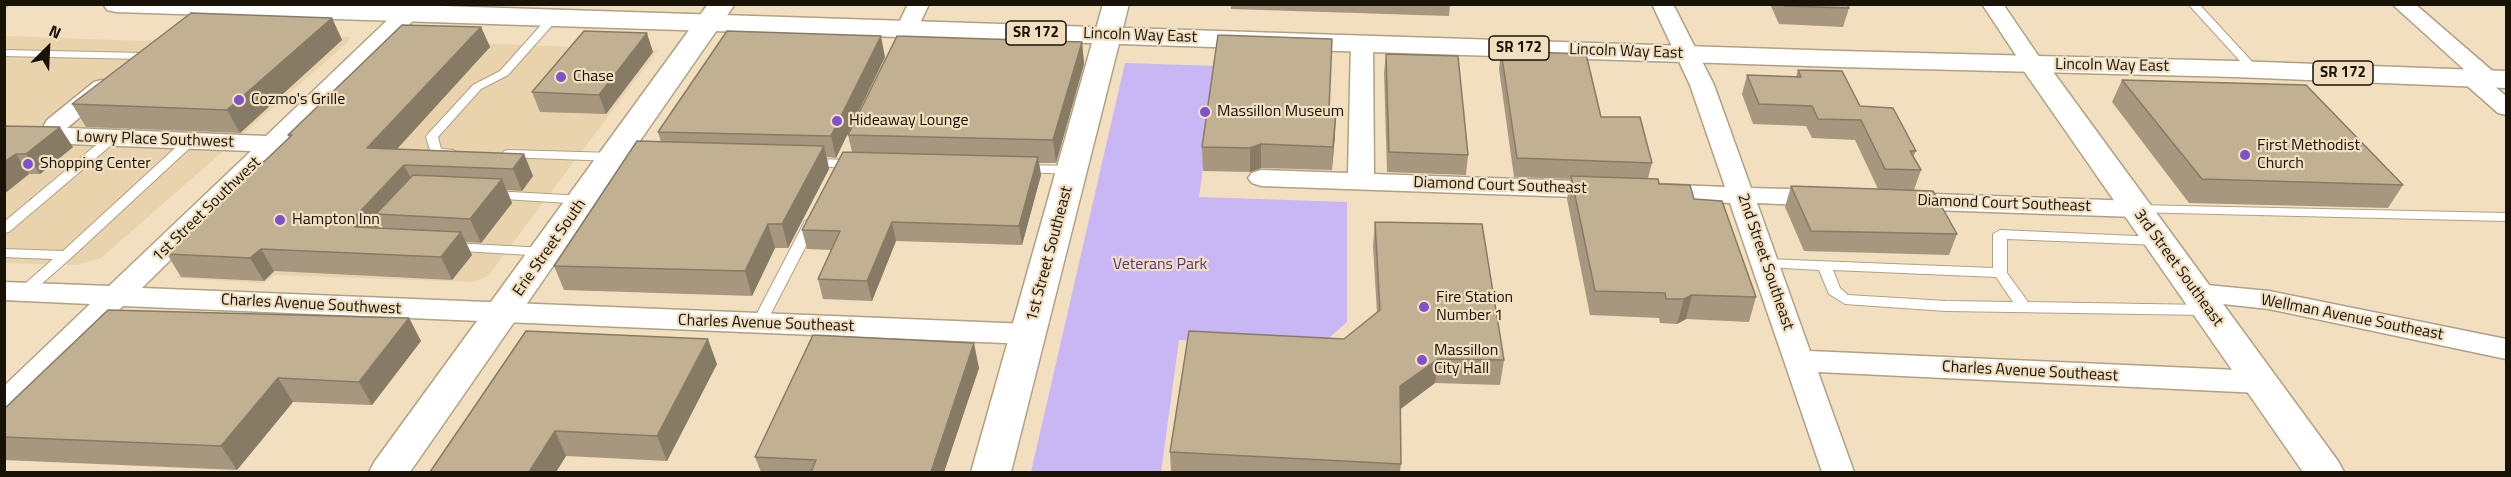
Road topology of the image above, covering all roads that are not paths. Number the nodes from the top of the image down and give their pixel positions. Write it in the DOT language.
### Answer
graph roads {
  1 [pos="116,4"];
  2 [pos="919,4"];
  3 [pos="1662,4"];
  4 [pos="1992,4"];
  5 [pos="2193,4"];
  6 [pos="2402,4"];
  7 [pos="206,7"];
  8 [pos="264,7"];
  9 [pos="337,8"];
  10 [pos="408,14"];
  11 [pos="716,14"];
  12 [pos="554,18"];
  13 [pos="1113,20"];
  14 [pos="904,34"];
  15 [pos="160,43"];
  16 [pos="1362,43"];
  17 [pos="4,53"];
  18 [pos="1687,54"];
  19 [pos="2033,64"];
  20 [pos="2253,69"];
  21 [pos="2489,79"];
  22 [pos="2506,108"];
  23 [pos="112,138"];
  24 [pos="190,141"];
  25 [pos="275,144"];
  26 [pos="460,153"];
  27 [pos="495,154"];
  28 [pos="620,157"];
  29 [pos="794,162"];
  30 [pos="865,164"];
  31 [pos="1015,169"];
  32 [pos="1073,170"];
  33 [pos="1261,178"];
  34 [pos="1361,181"];
  35 [pos="478,195"];
  36 [pos="1742,195"];
  37 [pos="1849,199"];
  38 [pos="584,200"];
  39 [pos="1885,200"];
  40 [pos="820,206"];
  41 [pos="2136,209"];
  42 [pos="2506,217"];
  43 [pos="4,229"];
  44 [pos="2159,241"];
  45 [pos="442,247"];
  46 [pos="547,252"];
  47 [pos="4,253"];
  48 [pos="66,255"];
  49 [pos="1766,263"];
  50 [pos="1824,266"];
  51 [pos="2000,273"];
  52 [pos="14,291"];
  53 [pos="117,296"];
  54 [pos="2202,302"];
  55 [pos="2024,307"];
  56 [pos="504,314"];
  57 [pos="759,323"];
  58 [pos="1029,334"];
  59 [pos="2506,349"];
  60 [pos="1800,361"];
  61 [pos="2260,382"];
  62 [pos="4,405"];
  63 [pos="389,472"];
  64 [pos="991,472"];
  65 [pos="1838,472"];
  66 [pos="2324,472"];
  1 -- 7 [label="main road, SR 172"];
  2 -- 14 [label="street"];
  3 -- 18 [label="street, 2nd Street Southeast"];
  4 -- 19 [label="street"];
  5 -- 20 [label="lane"];
  6 -- 21 [label="street"];
  7 -- 8 [label="main road, SR 172"];
  7 -- 15 [label="street, Lowry Place Southwest"];
  8 -- 9 [label="main road, SR 172"];
  9 -- 10 [label="main road, SR 172"];
  10 -- 12 [label="main road, SR 172"];
  10 -- 25 [label="street, 1st Street Southwest"];
  11 -- 12 [label="main road, SR 172"];
  11 -- 14 [label="main road, Lincoln Way East / SR 172"];
  11 -- 28 [label="main road, Erie Street South"];
  12 -- 26 [label="lane"];
  13 -- 14 [label="main road, Lincoln Way East / SR 172"];
  13 -- 16 [label="main road, Lincoln Way East / SR 172"];
  13 -- 32 [label="main road, 1st Street Southeast"];
  15 -- 17 [label="lane"];
  15 -- 23 [label="street, Lowry Place Southwest"];
  16 -- 18 [label="main road, Lincoln Way East / SR 172"];
  16 -- 34 [label="street"];
  18 -- 19 [label="main road, Lincoln Way East / SR 172"];
  18 -- 36 [label="street, 2nd Street Southeast"];
  19 -- 20 [label="main road, Lincoln Way East / SR 172"];
  19 -- 41 [label="main road, 3rd Street Southeast"];
  20 -- 21 [label="main road, Lincoln Way East / SR 172"];
  21 -- 22 [label="street"];
  23 -- 24 [label="street, Lowry Place Southwest"];
  23 -- 43 [label="lane"];
  24 -- 25 [label="street, Lowry Place Southwest"];
  24 -- 48 [label="lane"];
  25 -- 53 [label="street, 1st Street Southwest"];
  27 -- 28 [label="lane"];
  28 -- 38 [label="main road, Erie Street South"];
  29 -- 30 [label="lane"];
  31 -- 32 [label="lane"];
  32 -- 58 [label="main road, 1st Street Southeast"];
  33 -- 34 [label="street, Diamond Court Southeast"];
  34 -- 36 [label="street, Diamond Court Southeast"];
  35 -- 38 [label="lane"];
  36 -- 37 [label="street, Diamond Court Southeast"];
  36 -- 49 [label="street, 2nd Street Southeast"];
  38 -- 46 [label="main road, Erie Street South"];
  39 -- 41 [label="street, Diamond Court Southeast"];
  40 -- 57 [label="lane"];
  41 -- 42 [label="lane"];
  41 -- 44 [label="main road, 3rd Street Southeast"];
  44 -- 51 [label="lane"];
  44 -- 54 [label="main road, 3rd Street Southeast"];
  45 -- 46 [label="lane"];
  46 -- 56 [label="main road, Erie Street South"];
  47 -- 48 [label="lane"];
  48 -- 52 [label="lane"];
  49 -- 50 [label="lane"];
  49 -- 60 [label="street, 2nd Street Southeast"];
  50 -- 51 [label="lane"];
  50 -- 55 [label="lane"];
  51 -- 55 [label="lane"];
  52 -- 53 [label="street, Charles Avenue Southwest"];
  53 -- 56 [label="street, Charles Avenue Southwest"];
  53 -- 62 [label="street, 1st Street Southwest"];
  54 -- 55 [label="lane"];
  54 -- 59 [label="street, Wellman Avenue Southeast"];
  54 -- 61 [label="main road, 3rd Street Southeast"];
  56 -- 57 [label="street, Charles Avenue Southeast"];
  56 -- 63 [label="main road, Erie Street South"];
  57 -- 58 [label="street, Charles Avenue Southeast"];
  58 -- 64 [label="main road, 1st Street Southeast"];
  60 -- 61 [label="street, Charles Avenue Southeast"];
  60 -- 65 [label="street, 2nd Street Southeast"];
  61 -- 66 [label="main road, 3rd Street Southeast"];
}
